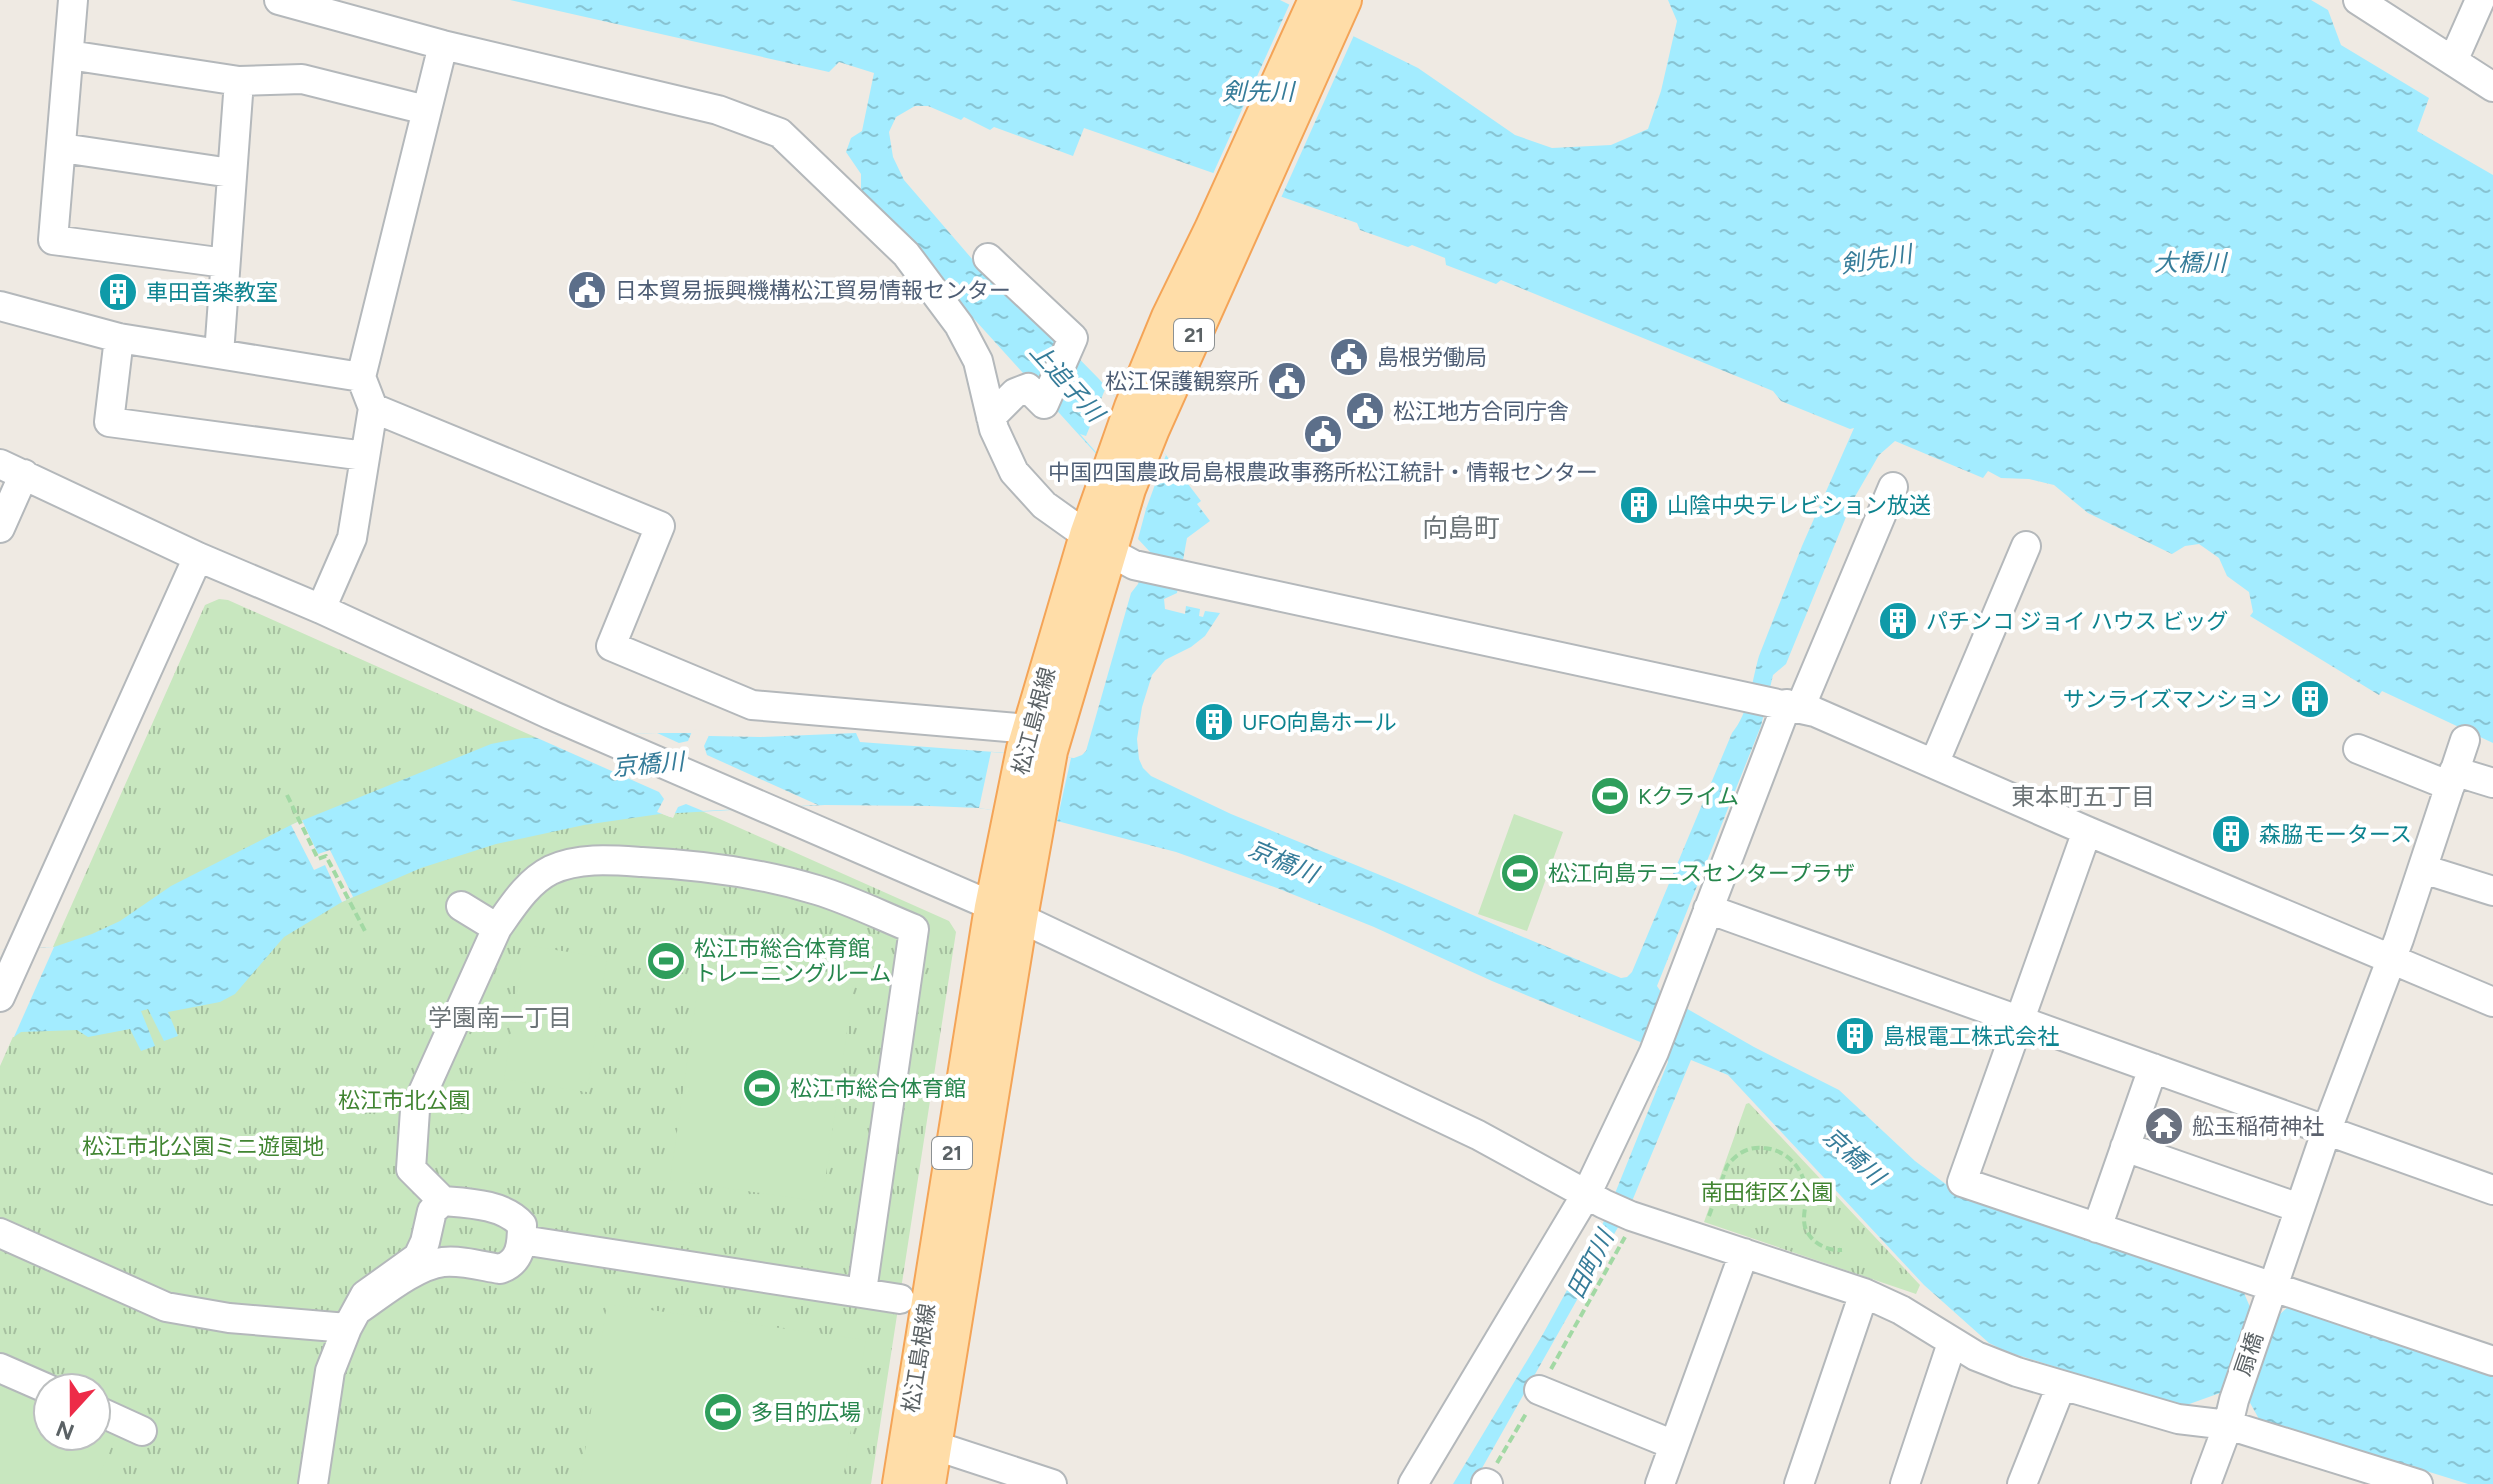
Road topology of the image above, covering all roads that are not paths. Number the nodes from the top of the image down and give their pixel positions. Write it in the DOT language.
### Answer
graph roads {
  1 [pos="73,0"];
  2 [pos="279,0"];
  3 [pos="1316,0"];
  4 [pos="1344,0"];
  5 [pos="2358,0"];
  6 [pos="2480,0"];
  7 [pos="443,45"];
  8 [pos="69,55"];
  9 [pos="2453,61"];
  10 [pos="239,81"];
  11 [pos="2493,87"];
  12 [pos="426,110"];
  13 [pos="62,148"];
  14 [pos="231,173"];
  15 [pos="1224,235"];
  16 [pos="988,258"];
  17 [pos="225,263"];
  18 [pos="0,306"];
  19 [pos="119,338"];
  20 [pos="219,354"];
  21 [pos="361,377"];
  22 [pos="373,408"];
  23 [pos="991,417"];
  24 [pos="365,456"];
  25 [pos="12,469"];
  26 [pos="1893,487"];
  27 [pos="0,528"];
  28 [pos="2026,546"];
  29 [pos="1110,551"];
  30 [pos="198,557"];
  31 [pos="321,609"];
  32 [pos="1787,705"];
  33 [pos="2465,740"];
  34 [pos="1035,743"];
  35 [pos="2358,749"];
  36 [pos="1934,764"];
  37 [pos="2452,778"];
  38 [pos="2493,783"];
  39 [pos="2087,831"];
  40 [pos="2423,869"];
  41 [pos="2493,891"];
  42 [pos="461,906"];
  43 [pos="1708,909"];
  44 [pos="1006,912"];
  45 [pos="497,928"];
  46 [pos="13,936"];
  47 [pos="2391,959"];
  48 [pos="0,997"];
  49 [pos="2493,1002"];
  50 [pos="2019,1021"];
  51 [pos="2153,1068"];
  52 [pos="2326,1132"];
  53 [pos="2125,1147"];
  54 [pos="2493,1190"];
  55 [pos="1595,1199"];
  56 [pos="443,1201"];
  57 [pos="2299,1208"];
  58 [pos="2097,1228"];
  59 [pos="0,1233"];
  60 [pos="522,1240"];
  61 [pos="1744,1253"];
  62 [pos="862,1291"];
  63 [pos="1864,1293"];
  64 [pos="2269,1298"];
  65 [pos="900,1299"];
  66 [pos="353,1318"];
  67 [pos="1952,1343"];
  68 [pos="2490,1351"];
  69 [pos="0,1368"];
  70 [pos="32,1382"];
  71 [pos="2061,1386"];
  72 [pos="1539,1390"];
  73 [pos="2231,1413"];
  74 [pos="112,1417"];
  75 [pos="142,1431"];
  76 [pos="933,1445"];
  77 [pos="1674,1445"];
  78 [pos="313,1484"];
  79 [pos="900,1484"];
  80 [pos="928,1484"];
  81 [pos="1052,1484"];
  82 [pos="1413,1484"];
  83 [pos="1660,1484"];
  84 [pos="1799,1484"];
  85 [pos="1905,1484"];
  86 [pos="2022,1484"];
  87 [pos="2206,1484"];
  88 [pos="2418,1484"];
  1 -- 8 [label="street"];
  2 -- 7 [label="street"];
  3 -- 15 [label="main road, 松江島根線 / 21"];
  4 -- 15 [label="main road, 松江島根線 / 21"];
  5 -- 9 [label="street"];
  6 -- 9 [label="street"];
  7 -- 12 [label="street"];
  7 -- 23 [label="street"];
  8 -- 10 [label="street"];
  8 -- 13 [label="street"];
  9 -- 11 [label="street"];
  10 -- 12 [label="street"];
  10 -- 14 [label="street"];
  12 -- 21 [label="street"];
  13 -- 14 [label="street"];
  13 -- 17 [label="street"];
  14 -- 17 [label="street"];
  15 -- 29 [label="main road, 松江島根線 / 21"];
  16 -- 23 [label="street"];
  17 -- 20 [label="street"];
  18 -- 19 [label="street"];
  19 -- 20 [label="street"];
  19 -- 24 [label="street"];
  20 -- 21 [label="street"];
  21 -- 22 [label="street"];
  22 -- 24 [label="street"];
  22 -- 34 [label="street"];
  23 -- 29 [label="street"];
  24 -- 31 [label="street"];
  25 -- 27 [label="street"];
  25 -- 30 [label="street"];
  26 -- 32 [label="street"];
  28 -- 36 [label="street"];
  29 -- 32 [label="street"];
  29 -- 34 [label="main road, 松江島根線 / 21"];
  30 -- 31 [label="street"];
  30 -- 46 [label="street"];
  31 -- 44 [label="street"];
  32 -- 36 [label="street"];
  32 -- 43 [label="street"];
  33 -- 37 [label="street, 扇橋"];
  34 -- 44 [label="main road, 松江島根線 / 21"];
  35 -- 37 [label="street"];
  36 -- 39 [label="street"];
  37 -- 38 [label="street"];
  37 -- 40 [label="street, 扇橋"];
  39 -- 47 [label="street"];
  39 -- 50 [label="street"];
  40 -- 41 [label="street"];
  40 -- 47 [label="street, 扇橋"];
  42 -- 45 [label="street"];
  43 -- 50 [label="street"];
  43 -- 55 [label="street"];
  44 -- 55 [label="street"];
  44 -- 76 [label="main road, 松江島根線 / 21"];
  44 -- 79 [label="main road, 松江島根線 / 21"];
  45 -- 56 [label="street"];
  45 -- 62 [label="street"];
  46 -- 48 [label="street"];
  47 -- 49 [label="street"];
  47 -- 52 [label="street, 扇橋"];
  50 -- 51 [label="street"];
  50 -- 58 [label="street"];
  51 -- 52 [label="street"];
  51 -- 53 [label="street"];
  52 -- 54 [label="street"];
  52 -- 57 [label="street, 扇橋"];
  53 -- 57 [label="street"];
  53 -- 58 [label="street"];
  55 -- 61 [label="street"];
  55 -- 82 [label="street"];
  56 -- 60 [label="street"];
  56 -- 66 [label="street"];
  57 -- 64 [label="street, 扇橋"];
  58 -- 64 [label="street"];
  59 -- 66 [label="street"];
  60 -- 62 [label="street"];
  60 -- 66 [label="street"];
  61 -- 63 [label="street"];
  61 -- 77 [label="street"];
  62 -- 65 [label="street"];
  63 -- 67 [label="street"];
  63 -- 84 [label="street"];
  64 -- 68 [label="street"];
  64 -- 73 [label="street, 扇橋"];
  66 -- 78 [label="street"];
  67 -- 71 [label="street"];
  67 -- 85 [label="street"];
  69 -- 70 [label="street"];
  71 -- 73 [label="street"];
  71 -- 86 [label="street"];
  72 -- 77 [label="street"];
  73 -- 87 [label="street, 扇橋"];
  73 -- 88 [label="street"];
  74 -- 75 [label="street"];
  76 -- 80 [label="main road, 松江島根線 / 21"];
  76 -- 81 [label="street"];
  77 -- 83 [label="street"];
}
